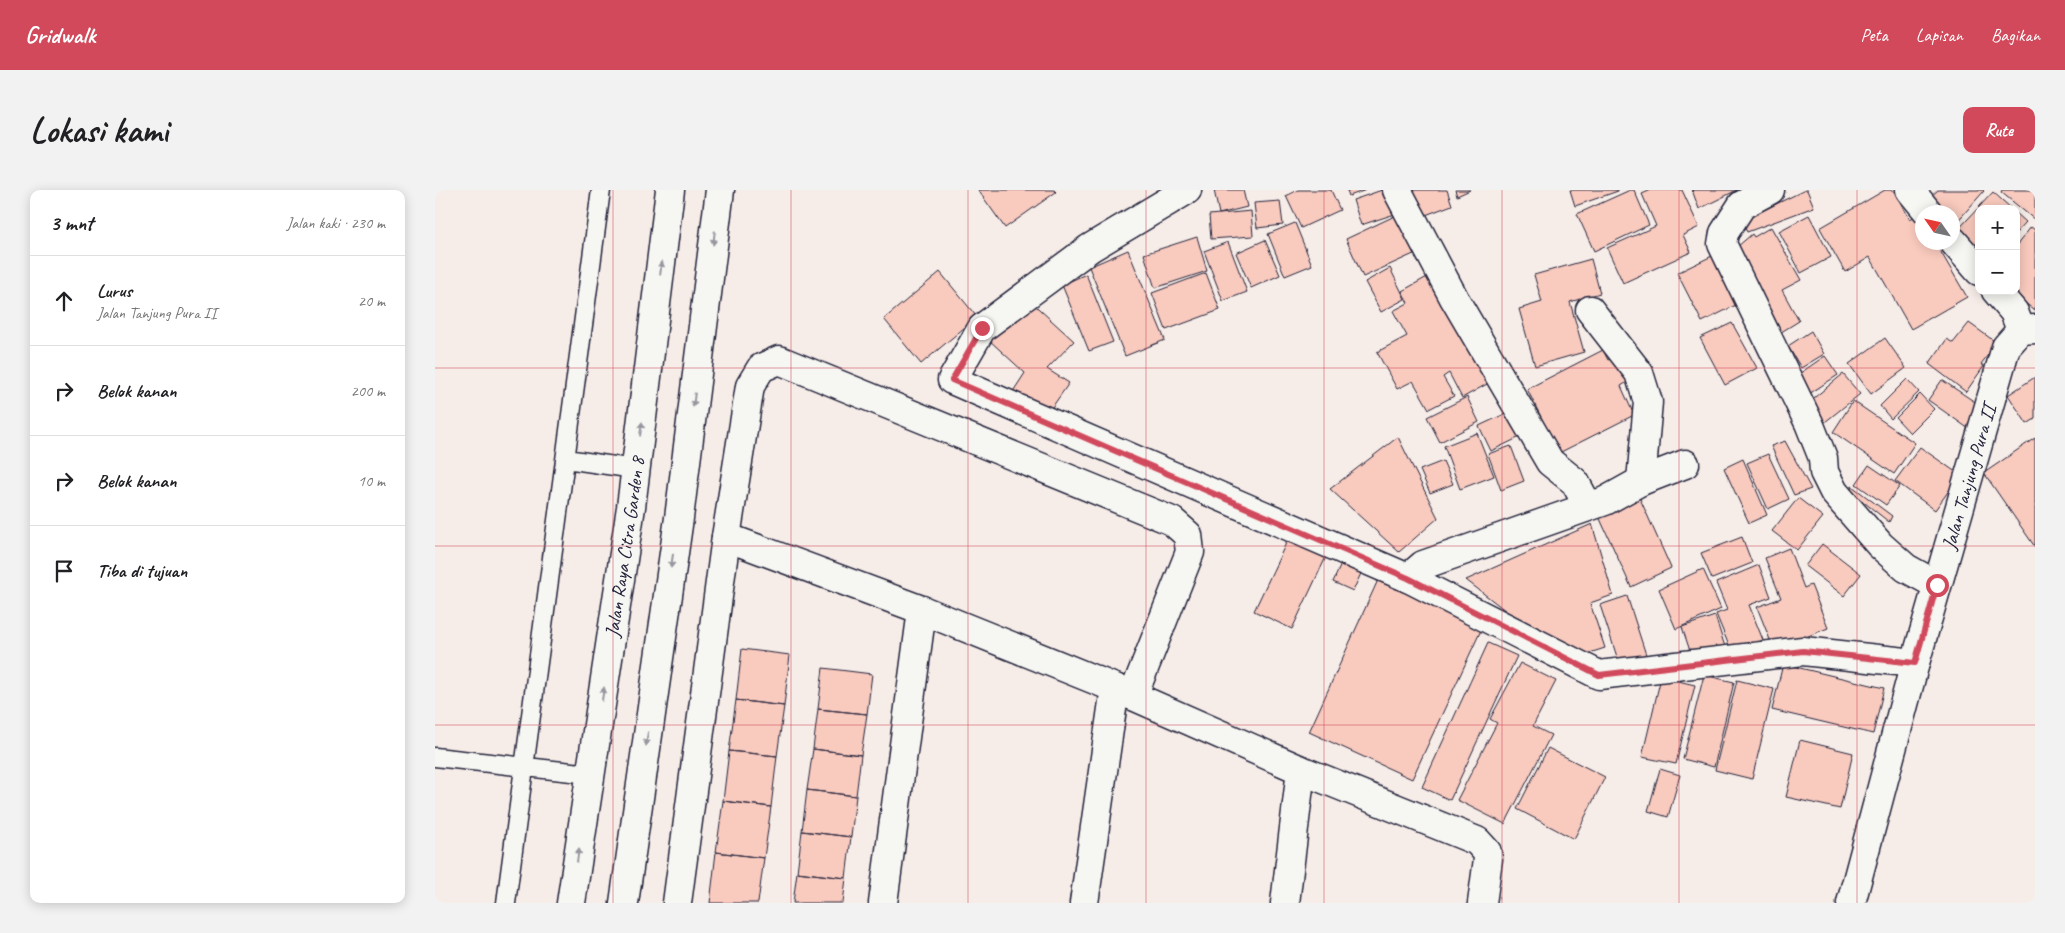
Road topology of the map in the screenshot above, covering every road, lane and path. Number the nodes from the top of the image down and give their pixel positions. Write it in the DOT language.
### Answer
graph roads {
  1 [pos="601,190"];
  2 [pos="670,190"];
  3 [pos="720,190"];
  4 [pos="1187,190"];
  5 [pos="1397,190"];
  6 [pos="1770,190"];
  7 [pos="1910,190"];
  8 [pos="1923,205"];
  9 [pos="1960,248"];
  10 [pos="1975,266"];
  11 [pos="1999,295"];
  12 [pos="1590,310"];
  13 [pos="2028,329"];
  14 [pos="565,459"];
  15 [pos="1685,464"];
  16 [pos="635,469"];
  17 [pos="1641,481"];
  18 [pos="1588,506"];
  19 [pos="726,537"];
  20 [pos="1408,578"];
  21 [pos="1937,585"];
  22 [pos="921,610"];
  23 [pos="1915,663"];
  24 [pos="1124,692"];
  25 [pos="435,757"];
  26 [pos="525,767"];
  27 [pos="1301,770"];
  28 [pos="591,774"];
  29 [pos="506,903"];
  30 [pos="571,903"];
  31 [pos="624,903"];
  32 [pos="677,903"];
  33 [pos="883,903"];
  34 [pos="1084,903"];
  35 [pos="1285,903"];
  36 [pos="1483,903"];
  37 [pos="1851,903"];
  1 -- 14 [label="lane"];
  16 -- 2 [label="street, Jalan Raya Citra Garden 8, one-way"];
  3 -- 31 [label="street, one-way"];
  4 -- 20 [label="street"];
  5 -- 18 [label="street"];
  6 -- 21 [label="street"];
  7 -- 8 [label="street"];
  9 -- 10 [label="street"];
  11 -- 13 [label="street"];
  12 -- 17 [label="street"];
  13 -- 21 [label="street, Jalan Tanjung Pura II"];
  14 -- 16 [label="lane"];
  14 -- 26 [label="lane"];
  15 -- 17 [label="street"];
  28 -- 16 [label="street, Jalan Raya Citra Garden 8, one-way"];
  17 -- 18 [label="street"];
  18 -- 20 [label="street"];
  19 -- 22 [label="street"];
  19 -- 24 [label="street"];
  19 -- 32 [label="street"];
  20 -- 23 [label="street"];
  21 -- 23 [label="street, Jalan Tanjung Pura II"];
  22 -- 24 [label="street"];
  22 -- 33 [label="street"];
  23 -- 37 [label="street, Jalan Tanjung Pura II"];
  24 -- 27 [label="street"];
  24 -- 34 [label="street"];
  25 -- 26 [label="lane"];
  26 -- 28 [label="lane"];
  26 -- 29 [label="lane"];
  27 -- 35 [label="street"];
  27 -- 36 [label="street"];
  30 -- 28 [label="street, Jalan Raya Citra Garden 8, one-way"];
}
